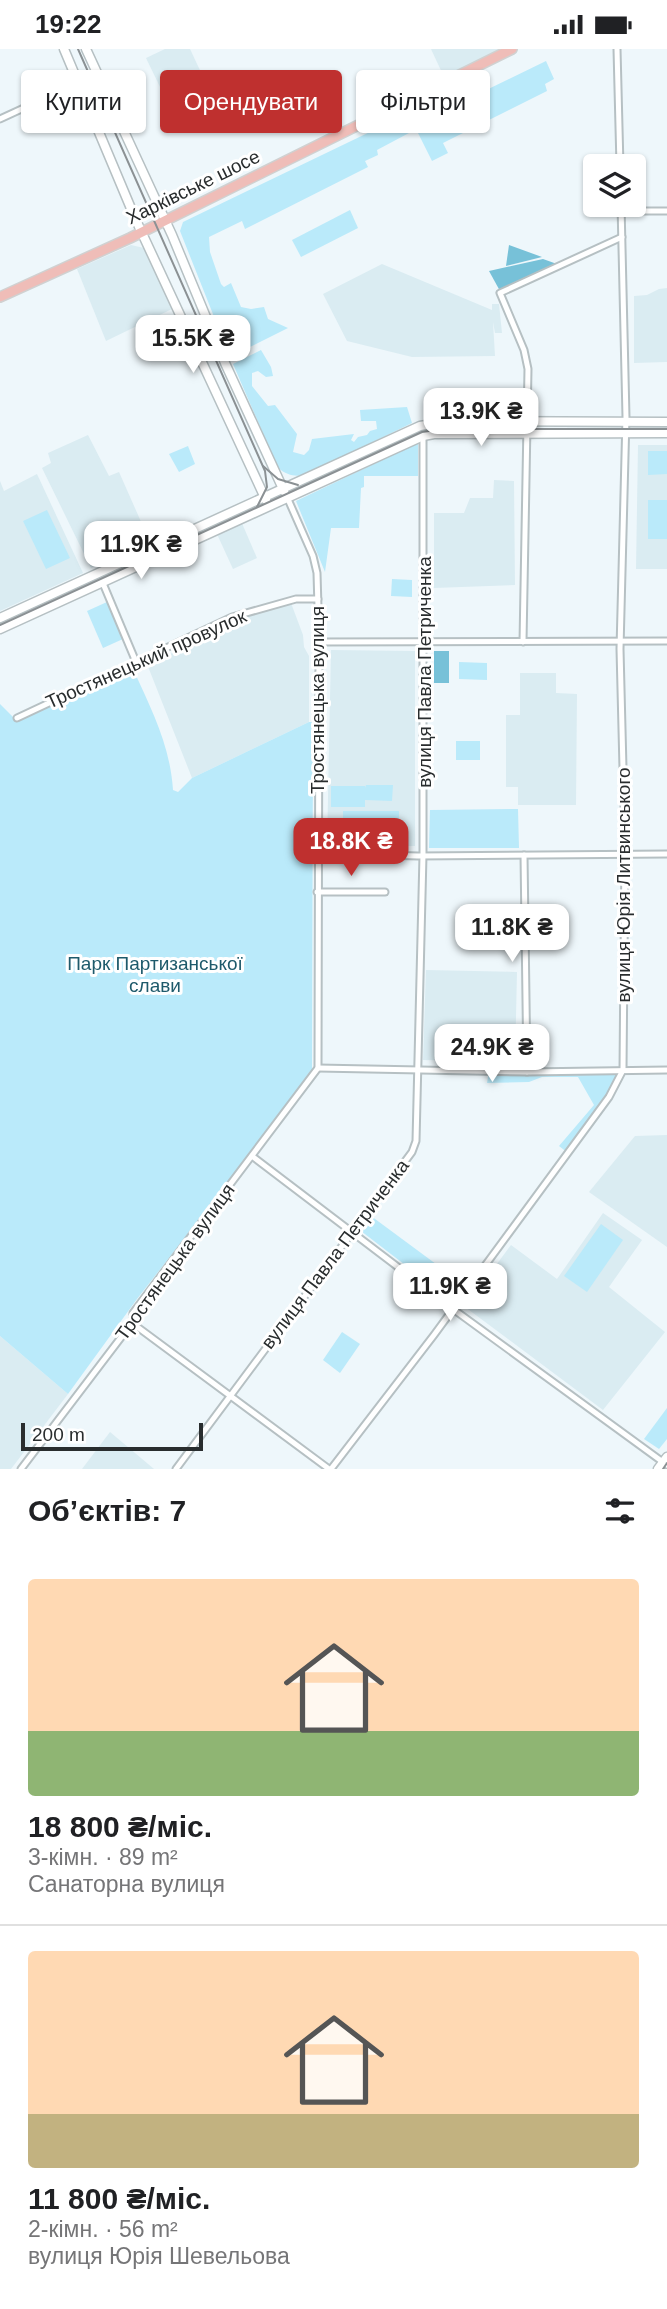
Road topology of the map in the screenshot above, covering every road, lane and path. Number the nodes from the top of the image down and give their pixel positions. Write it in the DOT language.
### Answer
graph roads {
  1 [pos="64,49"];
  2 [pos="86,49"];
  3 [pos="512,49"];
  4 [pos="617,49"];
  5 [pos="73,70"];
  6 [pos="21,109"];
  7 [pos="0,119"];
  8 [pos="99,133"];
  9 [pos="620,154"];
  10 [pos="646,210"];
  11 [pos="667,211"];
  12 [pos="621,217"];
  13 [pos="165,220"];
  14 [pos="142,232"];
  15 [pos="622,237"];
  16 [pos="0,297"];
  17 [pos="527,421"];
  18 [pos="625,422"];
  19 [pos="667,422"];
  20 [pos="420,426"];
  21 [pos="667,433"];
  22 [pos="527,434"];
  23 [pos="625,434"];
  24 [pos="423,436"];
  25 [pos="285,493"];
  26 [pos="264,496"];
  27 [pos="269,505"];
  28 [pos="99,572"];
  29 [pos="103,582"];
  30 [pos="318,599"];
  31 [pos="0,618"];
  32 [pos="0,629"];
  33 [pos="621,641"];
  34 [pos="667,641"];
  35 [pos="319,642"];
  36 [pos="523,642"];
  37 [pos="424,643"];
  38 [pos="136,662"];
  39 [pos="18,717"];
  40 [pos="317,853"];
  41 [pos="625,854"];
  42 [pos="423,855"];
  43 [pos="524,855"];
  44 [pos="667,855"];
  45 [pos="317,892"];
  46 [pos="385,892"];
  47 [pos="318,1068"];
  48 [pos="419,1070"];
  49 [pos="623,1070"];
  50 [pos="667,1070"];
  51 [pos="527,1072"];
  52 [pos="252,1156"];
  53 [pos="353,1232"];
  54 [pos="453,1309"];
  55 [pos="132,1323"];
  56 [pos="229,1396"];
  57 [pos="664,1463"];
  58 [pos="21,1469"];
  59 [pos="176,1469"];
  60 [pos="330,1469"];
  1 -- 5 [label="street"];
  2 -- 13 [label="street, Тростянецька вулиця"];
  3 -- 13 [label="main road, Харківське шосе"];
  4 -- 9 [label="street"];
  6 -- 7 [label="street"];
  8 -- 14 [label="street"];
  10 -- 11 [label="street"];
  12 -- 15 [label="street, вулиця Юрія Литвинського"];
  13 -- 14 [label="main road, Харківське шосе"];
  13 -- 25 [label="street, Тростянецька вулиця"];
  14 -- 16 [label="main road, Харківське шосе"];
  14 -- 26 [label="street"];
  15 -- 17 [label="street"];
  15 -- 18 [label="street, вулиця Юрія Литвинського"];
  17 -- 18 [label="street"];
  17 -- 20 [label="street"];
  17 -- 22 [label="street"];
  18 -- 19 [label="street"];
  18 -- 23 [label="street, вулиця Юрія Литвинського"];
  20 -- 24 [label="street, вулиця Павла Петриченка"];
  20 -- 25 [label="street"];
  21 -- 23 [label="street"];
  22 -- 23 [label="street"];
  22 -- 24 [label="street"];
  22 -- 36 [label="street"];
  23 -- 33 [label="street, вулиця Юрія Литвинського"];
  24 -- 25 [label="street"];
  24 -- 37 [label="street, вулиця Павла Петриченка"];
  25 -- 26 [label="street"];
  25 -- 27 [label="street"];
  25 -- 30 [label="street, Тростянецька вулиця"];
  26 -- 27 [label="street"];
  26 -- 28 [label="street"];
  27 -- 29 [label="street"];
  28 -- 29 [label="street"];
  28 -- 31 [label="street"];
  29 -- 32 [label="street"];
  29 -- 38 [label="street"];
  30 -- 35 [label="street, Тростянецька вулиця"];
  30 -- 38 [label="street, Тростянецький провулок"];
  33 -- 34 [label="street"];
  33 -- 36 [label="street"];
  33 -- 41 [label="street, вулиця Юрія Литвинського"];
  35 -- 37 [label="street"];
  35 -- 40 [label="street, Тростянецька вулиця"];
  36 -- 37 [label="street"];
  37 -- 42 [label="street, вулиця Павла Петриченка"];
  38 -- 39 [label="street, Тростянецький провулок"];
  40 -- 42 [label="street"];
  40 -- 45 [label="street, Тростянецька вулиця"];
  41 -- 43 [label="street"];
  41 -- 44 [label="street"];
  41 -- 49 [label="street, вулиця Юрія Литвинського"];
  42 -- 43 [label="street"];
  42 -- 48 [label="street, вулиця Павла Петриченка"];
  43 -- 51 [label="street"];
  45 -- 46 [label="street"];
  45 -- 47 [label="street, Тростянецька вулиця"];
  47 -- 48 [label="street"];
  47 -- 52 [label="street, Тростянецька вулиця"];
  48 -- 51 [label="street"];
  48 -- 53 [label="street, вулиця Павла Петриченка"];
  49 -- 50 [label="street"];
  49 -- 51 [label="street"];
  49 -- 54 [label="street, вулиця Юрія Литвинського"];
  52 -- 53 [label="street"];
  52 -- 55 [label="street, Тростянецька вулиця"];
  53 -- 54 [label="street"];
  53 -- 56 [label="street, вулиця Павла Петриченка"];
  54 -- 57 [label="street"];
  54 -- 60 [label="street, вулиця Юрія Литвинського"];
  55 -- 56 [label="street"];
  55 -- 58 [label="street, Тростянецька вулиця"];
  56 -- 59 [label="street, вулиця Павла Петриченка"];
  56 -- 60 [label="street"];
}
